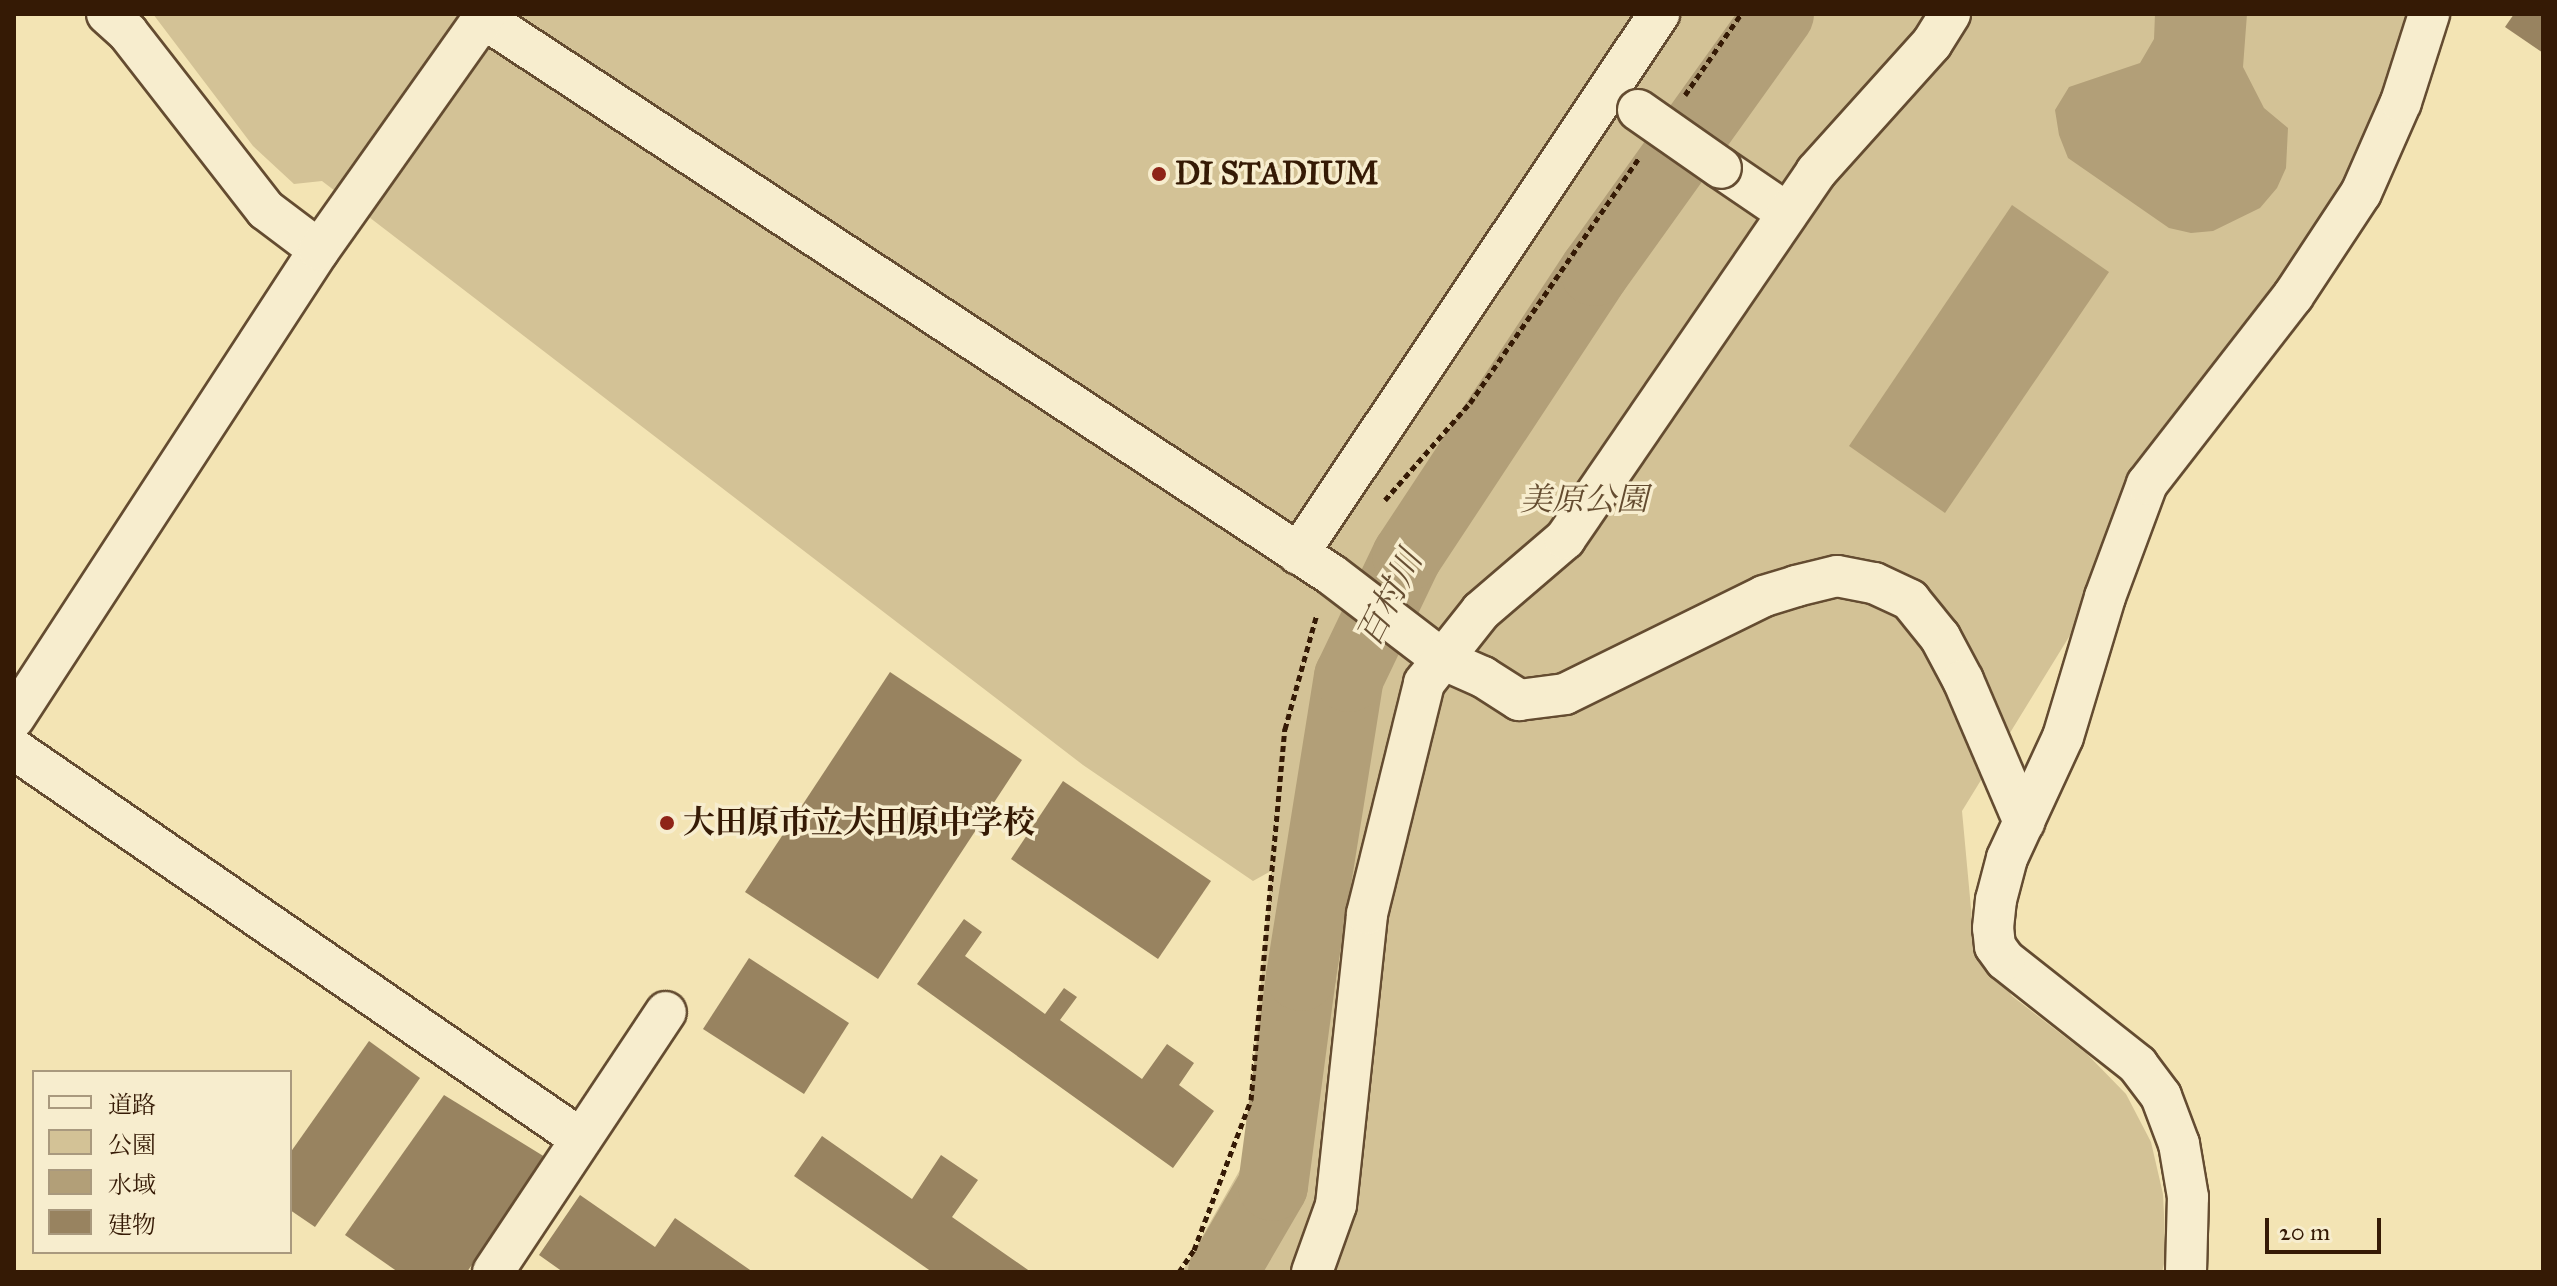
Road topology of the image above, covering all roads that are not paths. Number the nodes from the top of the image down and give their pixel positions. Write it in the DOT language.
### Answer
graph roads {
  1 [pos="107,14"];
  2 [pos="1659,14"];
  3 [pos="1950,14"];
  4 [pos="2429,14"];
  5 [pos="484,16"];
  6 [pos="1623,100"];
  7 [pos="1787,213"];
  8 [pos="319,250"];
  9 [pos="1298,554"];
  10 [pos="1442,659"];
  11 [pos="14,718"];
  12 [pos="14,749"];
  13 [pos="2024,822"];
  14 [pos="666,1012"];
  15 [pos="581,1139"];
  16 [pos="493,1272"];
  17 [pos="1312,1272"];
  18 [pos="2186,1272"];
  1 -- 8 [label="street"];
  2 -- 6 [label="street"];
  3 -- 7 [label="street"];
  4 -- 13 [label="street"];
  5 -- 8 [label="street"];
  5 -- 9 [label="street"];
  6 -- 7 [label="street, bridge"];
  6 -- 9 [label="street"];
  7 -- 10 [label="street"];
  8 -- 11 [label="street"];
  9 -- 10 [label="street"];
  10 -- 13 [label="street"];
  10 -- 17 [label="street"];
  12 -- 15 [label="street"];
  13 -- 18 [label="street"];
  14 -- 15 [label="street"];
  15 -- 16 [label="street"];
}
